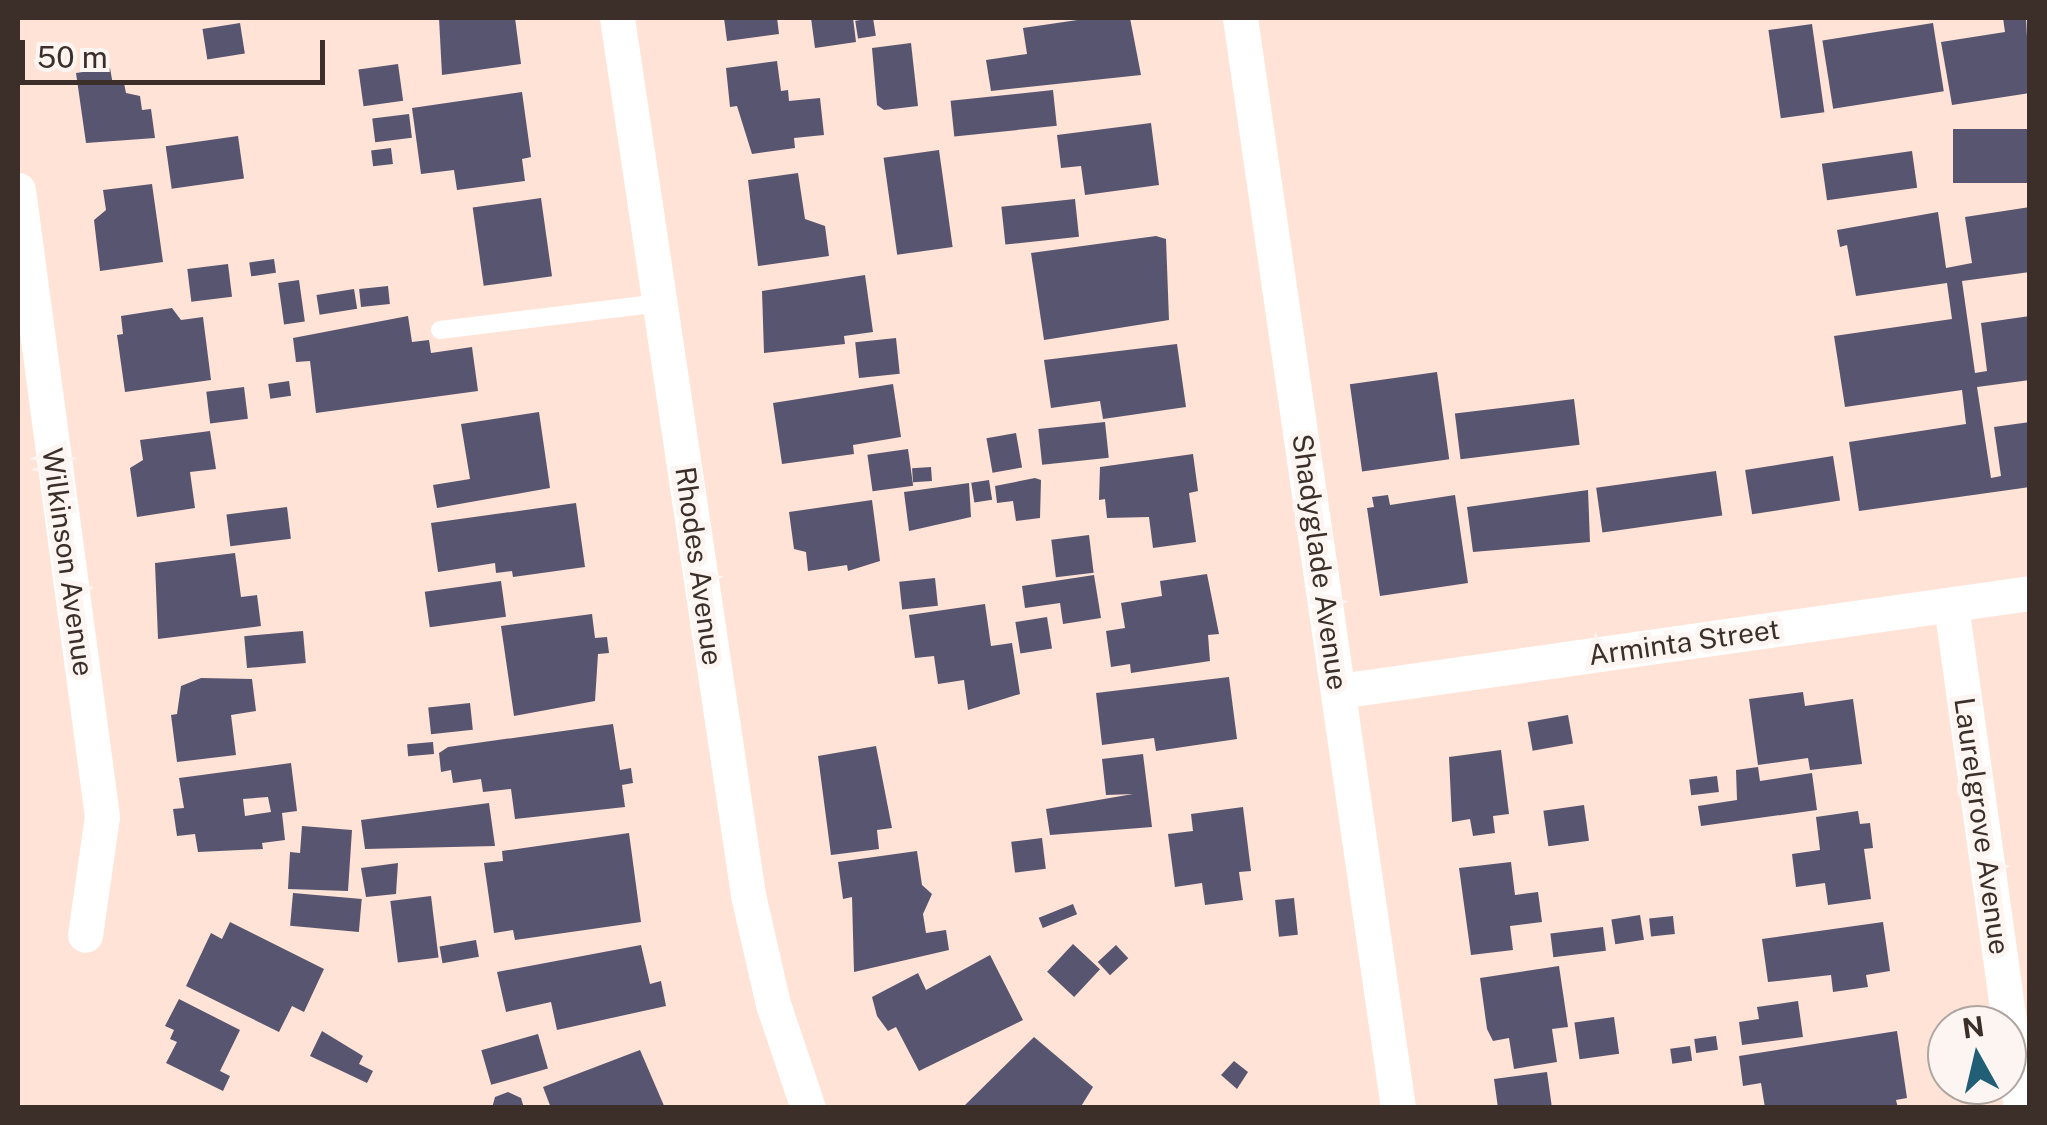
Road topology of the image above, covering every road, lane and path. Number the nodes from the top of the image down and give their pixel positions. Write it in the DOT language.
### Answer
graph roads {
  1 [pos="617,18"];
  2 [pos="1240,18"];
  3 [pos="18,190"];
  4 [pos="660,304"];
  5 [pos="440,330"];
  6 [pos="2030,593"];
  7 [pos="1952,604"];
  8 [pos="1339,690"];
  9 [pos="85,935"];
  10 [pos="808,1108"];
  11 [pos="1398,1108"];
  12 [pos="2020,1108"];
  1 -- 4 [label="street, Rhodes Avenue"];
  2 -- 8 [label="street, Shadyglade Avenue"];
  3 -- 9 [label="street, Wilkinson Avenue"];
  4 -- 5 [label="lane"];
  4 -- 10 [label="street, Rhodes Avenue"];
  6 -- 7 [label="street, Arminta Street"];
  7 -- 8 [label="street, Arminta Street"];
  7 -- 12 [label="street, Laurelgrove Avenue"];
  8 -- 11 [label="street, Shadyglade Avenue"];
}
